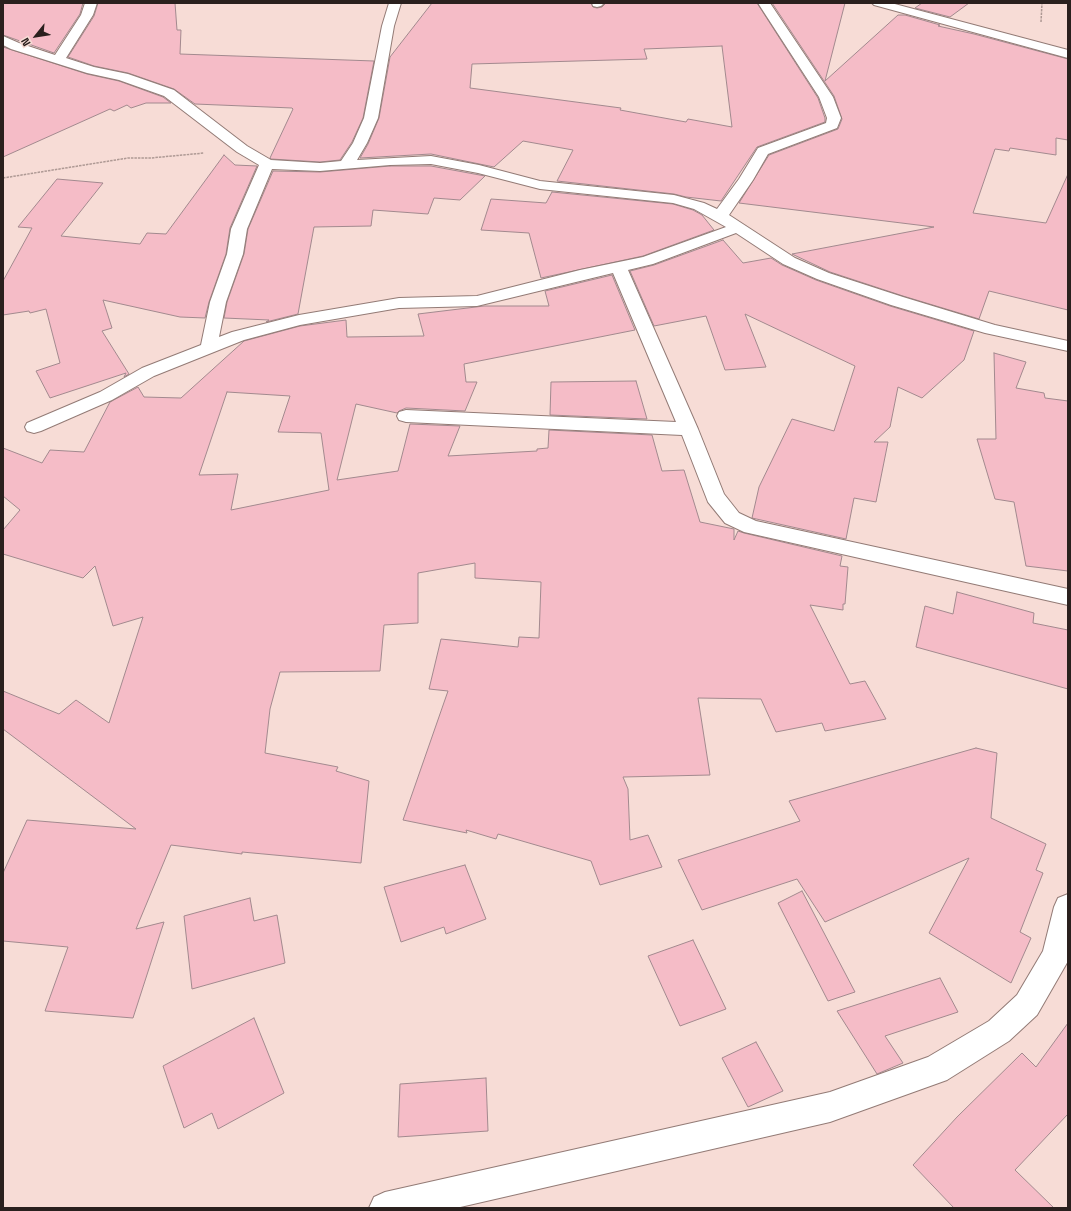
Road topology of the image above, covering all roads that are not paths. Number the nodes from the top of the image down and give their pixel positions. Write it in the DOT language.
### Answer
graph roads {
  1 [pos="92,3"];
  2 [pos="395,3"];
  3 [pos="764,3"];
  4 [pos="878,3"];
  5 [pos="3,40"];
  6 [pos="1068,54"];
  7 [pos="59,59"];
  8 [pos="268,164"];
  9 [pos="346,165"];
  10 [pos="720,216"];
  11 [pos="739,227"];
  12 [pos="620,268"];
  13 [pos="209,346"];
  14 [pos="1068,346"];
  15 [pos="406,416"];
  16 [pos="34,427"];
  17 [pos="689,429"];
  18 [pos="1068,597"];
  19 [pos="1068,907"];
  20 [pos="385,1208"];
  1 -- 7 [label="street"];
  2 -- 9 [label="street"];
  3 -- 10 [label="street"];
  4 -- 6 [label="street"];
  5 -- 7 [label="street"];
  7 -- 8 [label="street"];
  8 -- 9 [label="street"];
  8 -- 13 [label="street"];
  9 -- 10 [label="street"];
  10 -- 11 [label="street"];
  11 -- 12 [label="street"];
  11 -- 14 [label="street"];
  12 -- 13 [label="street"];
  12 -- 17 [label="street"];
  13 -- 16 [label="street"];
  15 -- 17 [label="street"];
  17 -- 18 [label="street"];
  19 -- 20 [label="street"];
}
